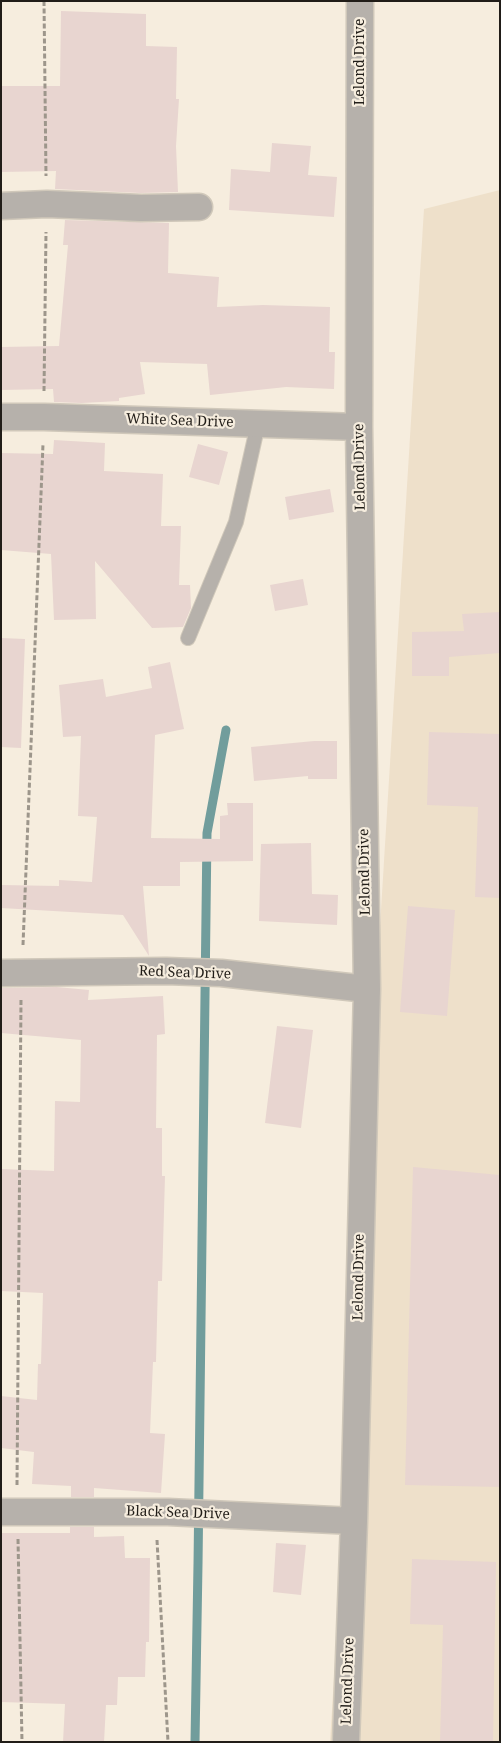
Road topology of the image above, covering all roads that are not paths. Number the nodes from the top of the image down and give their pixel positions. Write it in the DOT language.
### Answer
graph roads {
  1 [pos="360,1"];
  2 [pos="1,206"];
  3 [pos="199,207"];
  4 [pos="1,418"];
  5 [pos="258,424"];
  6 [pos="359,427"];
  7 [pos="188,638"];
  8 [pos="11,973"];
  9 [pos="367,989"];
  10 [pos="9,1512"];
  11 [pos="354,1521"];
  12 [pos="346,1742"];
  1 -- 6 [label="street, Lelond Drive"];
  2 -- 3 [label="street"];
  4 -- 5 [label="street, White Sea Drive"];
  5 -- 6 [label="street, White Sea Drive"];
  5 -- 7 [label="lane"];
  6 -- 9 [label="street, Lelond Drive"];
  8 -- 9 [label="street, Red Sea Drive"];
  9 -- 11 [label="street, Lelond Drive"];
  10 -- 11 [label="street, Black Sea Drive"];
  11 -- 12 [label="street, Lelond Drive"];
}
